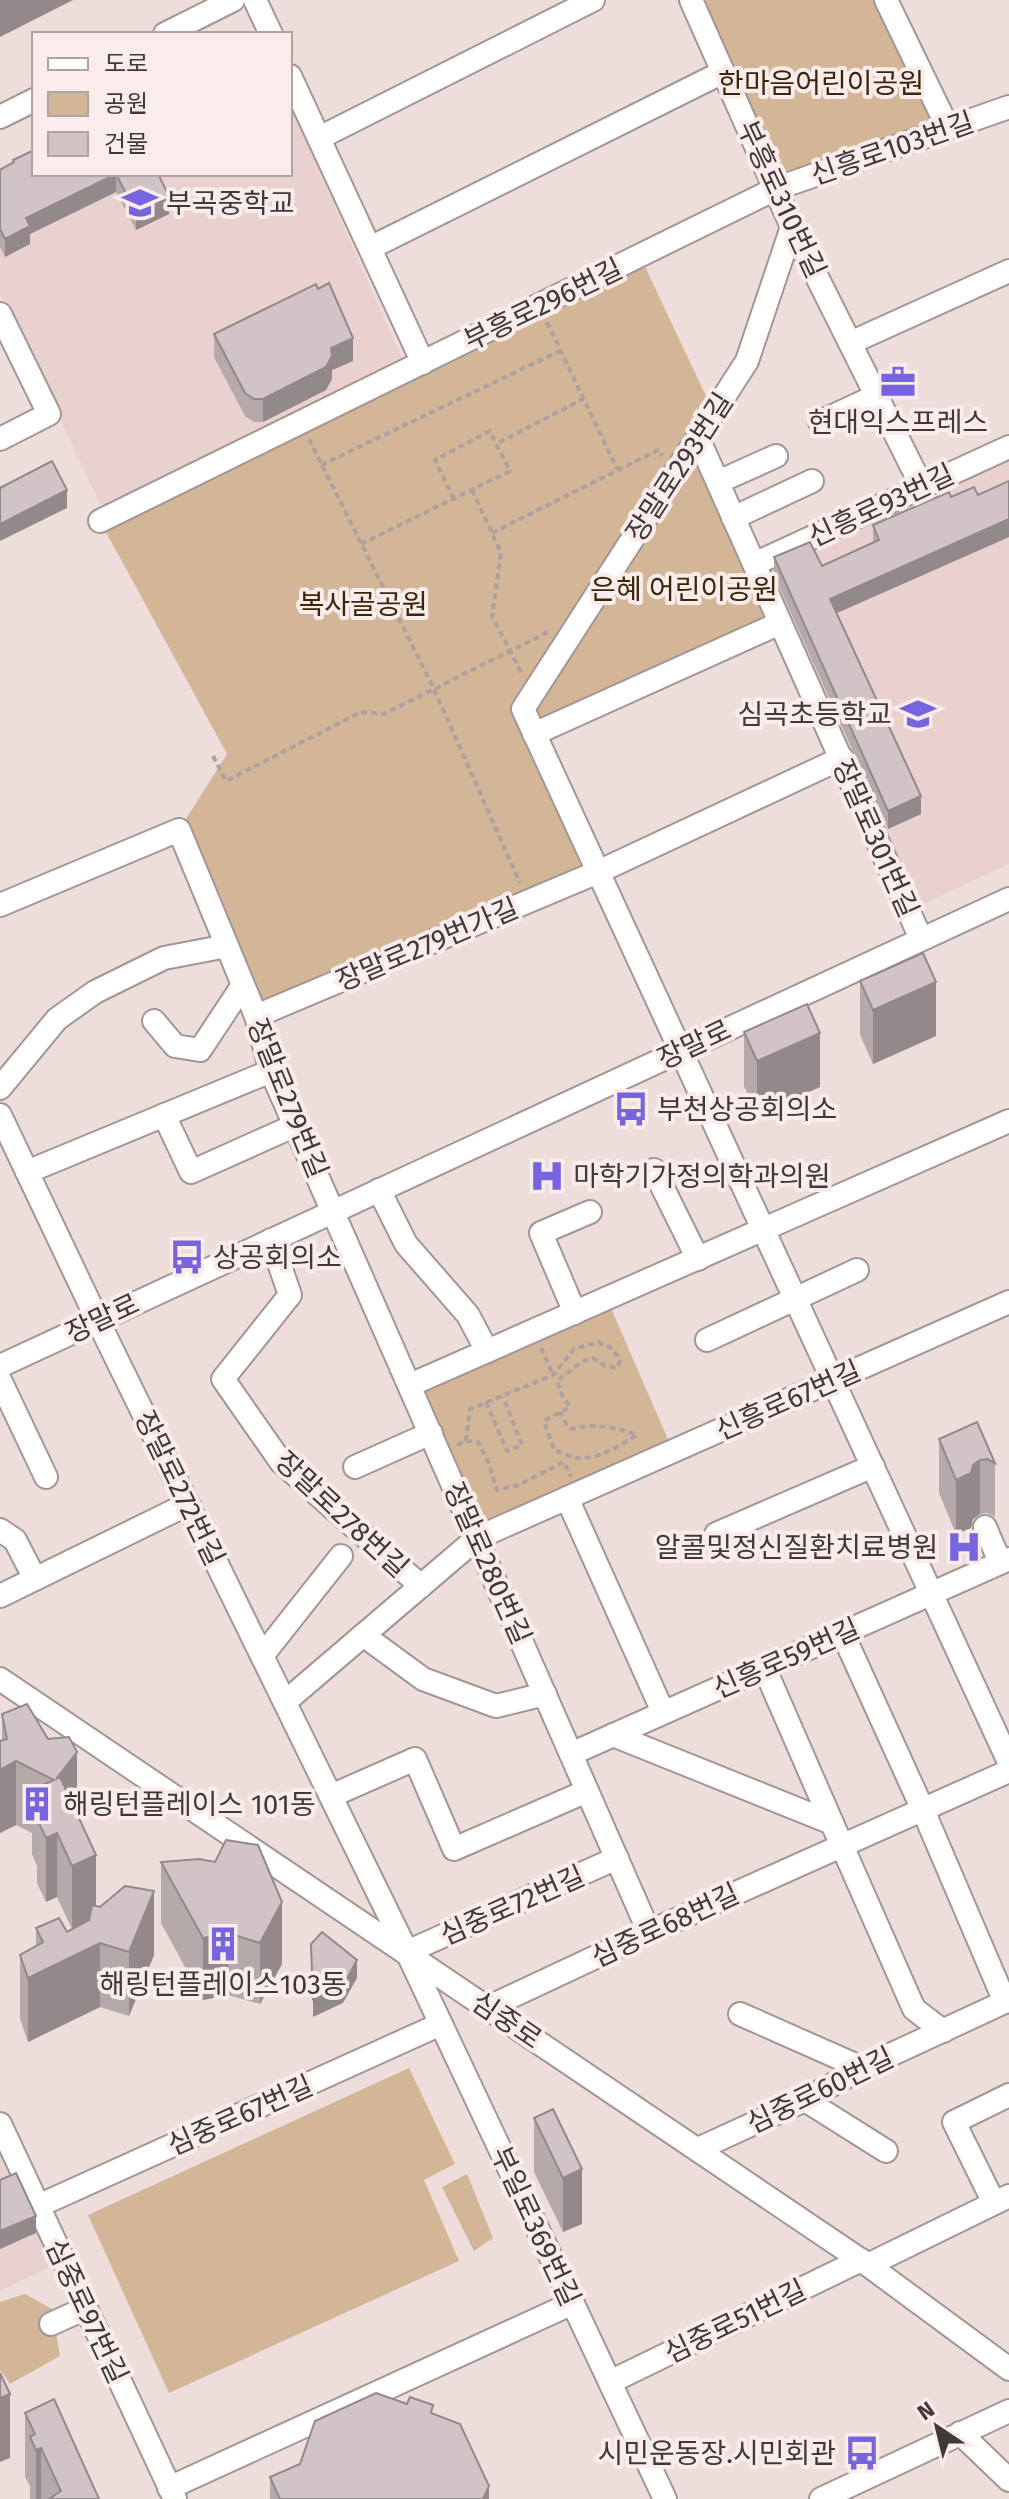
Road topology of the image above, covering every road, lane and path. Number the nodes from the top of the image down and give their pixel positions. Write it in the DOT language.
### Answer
graph roads {
  1 [pos="233,0"];
  2 [pos="255,0"];
  3 [pos="593,0"];
  4 [pos="691,0"];
  5 [pos="886,0"];
  6 [pos="169,32"];
  7 [pos="270,32"];
  8 [pos="723,72"];
  9 [pos="292,80"];
  10 [pos="32,101"];
  11 [pos="1009,107"];
  12 [pos="0,117"];
  13 [pos="948,128"];
  14 [pos="319,138"];
  15 [pos="775,189"];
  16 [pos="792,227"];
  17 [pos="370,248"];
  18 [pos="1009,271"];
  19 [pos="539,306"];
  20 [pos="0,314"];
  21 [pos="850,343"];
  22 [pos="560,351"];
  23 [pos="423,363"];
  24 [pos="876,396"];
  25 [pos="583,399"];
  26 [pos="820,422"];
  27 [pos="300,423"];
  28 [pos="698,438"];
  29 [pos="0,439"];
  30 [pos="496,444"];
  31 [pos="1009,447"];
  32 [pos="776,456"];
  33 [pos="321,465"];
  34 [pos="617,469"];
  35 [pos="673,477"];
  36 [pos="812,481"];
  37 [pos="718,482"];
  38 [pos="922,487"];
  39 [pos="472,490"];
  40 [pos="454,499"];
  41 [pos="733,518"];
  42 [pos="100,521"];
  43 [pos="492,533"];
  44 [pos="361,544"];
  45 [pos="754,564"];
  46 [pos="585,613"];
  47 [pos="780,623"];
  48 [pos="510,651"];
  49 [pos="434,689"];
  50 [pos="533,694"];
  51 [pos="534,734"];
  52 [pos="213,756"];
  53 [pos="842,758"];
  54 [pos="598,872"];
  55 [pos="1009,899"];
  56 [pos="528,901"];
  57 [pos="0,905"];
  58 [pos="921,939"];
  59 [pos="227,946"];
  60 [pos="243,985"];
  61 [pos="256,1016"];
  62 [pos="154,1021"];
  63 [pos="681,1050"];
  64 [pos="271,1071"];
  65 [pos="0,1088"];
  66 [pos="164,1115"];
  67 [pos="1009,1121"];
  68 [pos="2,1125"];
  69 [pos="296,1125"];
  70 [pos="654,1170"];
  71 [pos="27,1172"];
  72 [pos="379,1190"];
  73 [pos="335,1211"];
  74 [pos="590,1212"];
  75 [pos="764,1230"];
  76 [pos="271,1240"];
  77 [pos="698,1259"];
  78 [pos="857,1270"];
  79 [pos="795,1298"];
  80 [pos="1009,1302"];
  81 [pos="575,1313"];
  82 [pos="98,1321"];
  83 [pos="534,1331"];
  84 [pos="707,1340"];
  85 [pos="487,1351"];
  86 [pos="0,1366"];
  87 [pos="553,1375"];
  88 [pos="0,1380"];
  89 [pos="833,1381"];
  90 [pos="410,1385"];
  91 [pos="502,1396"];
  92 [pos="486,1402"];
  93 [pos="560,1412"];
  94 [pos="466,1441"];
  95 [pos="435,1442"];
  96 [pos="554,1450"];
  97 [pos="564,1462"];
  98 [pos="873,1466"];
  99 [pos="355,1467"];
  100 [pos="46,1477"];
  101 [pos="572,1496"];
  102 [pos="188,1504"];
  103 [pos="985,1527"];
  104 [pos="0,1530"];
  105 [pos="716,1534"];
  106 [pos="477,1538"];
  107 [pos="341,1556"];
  108 [pos="1005,1561"];
  109 [pos="35,1579"];
  110 [pos="421,1586"];
  111 [pos="931,1593"];
  112 [pos="0,1596"];
  113 [pos="842,1632"];
  114 [pos="363,1635"];
  115 [pos="262,1656"];
  116 [pos="764,1667"];
  117 [pos="5,1689"];
  118 [pos="545,1694"];
  119 [pos="285,1702"];
  120 [pos="663,1712"];
  121 [pos="613,1735"];
  122 [pos="571,1754"];
  123 [pos="1009,1762"];
  124 [pos="1009,1771"];
  125 [pos="587,1791"];
  126 [pos="331,1796"];
  127 [pos="923,1810"];
  128 [pos="832,1823"];
  129 [pos="843,1845"];
  130 [pos="617,1858"];
  131 [pos="649,1932"];
  132 [pos="407,1952"];
  133 [pos="1007,2001"];
  134 [pos="489,2007"];
  135 [pos="740,2014"];
  136 [pos="441,2024"];
  137 [pos="943,2031"];
  138 [pos="862,2068"];
  139 [pos="1009,2095"];
  140 [pos="805,2100"];
  141 [pos="0,2124"];
  142 [pos="698,2149"];
  143 [pos="886,2151"];
  144 [pos="1004,2202"];
  145 [pos="38,2206"];
  146 [pos="865,2263"];
  147 [pos="573,2303"];
  148 [pos="86,2308"];
  149 [pos="51,2324"];
  150 [pos="1009,2369"];
  151 [pos="610,2382"];
  152 [pos="1009,2411"];
  153 [pos="960,2433"];
  154 [pos="1009,2480"];
  155 [pos="172,2493"];
  156 [pos="665,2499"];
  157 [pos="821,2499"];
  1 -- 6 [label="street"];
  2 -- 7 [label="street"];
  3 -- 14 [label="street"];
  4 -- 8 [label="street, 부흥로310번길"];
  5 -- 13 [label="street"];
  8 -- 15 [label="street, 부흥로310번길"];
  8 -- 17 [label="street"];
  9 -- 14 [label="street"];
  10 -- 12 [label="street"];
  11 -- 13 [label="street, 신흥로103번길"];
  13 -- 15 [label="street, 신흥로103번길"];
  14 -- 17 [label="street"];
  15 -- 16 [label="street, 부흥로310번길"];
  15 -- 19 [label="street, 부흥로296번길"];
  16 -- 21 [label="street, 부흥로310번길"];
  16 -- 28 [label="street, 장말로293번길"];
  17 -- 23 [label="street"];
  18 -- 21 [label="street"];
  19 -- 22 [label="path"];
  19 -- 23 [label="street, 부흥로296번길"];
  20 -- 29 [label="street"];
  21 -- 24 [label="street, 부흥로310번길"];
  22 -- 25 [label="path"];
  22 -- 33 [label="path"];
  23 -- 27 [label="street, 부흥로296번길"];
  24 -- 26 [label="street"];
  24 -- 38 [label="street, 부흥로310번길"];
  25 -- 30 [label="path"];
  25 -- 34 [label="path"];
  27 -- 33 [label="path"];
  27 -- 42 [label="street, 부흥로296번길"];
  28 -- 35 [label="street, 장말로293번길"];
  28 -- 37 [label="street, 장말로301번길"];
  30 -- 39 [label="path"];
  30 -- 40 [label="path"];
  31 -- 38 [label="street, 신흥로93번길"];
  32 -- 37 [label="street"];
  33 -- 44 [label="path"];
  34 -- 35 [label="path"];
  34 -- 43 [label="path"];
  35 -- 46 [label="street, 장말로293번길"];
  36 -- 41 [label="street"];
  37 -- 41 [label="street, 장말로301번길"];
  38 -- 45 [label="street, 신흥로93번길"];
  39 -- 40 [label="path"];
  39 -- 43 [label="path"];
  40 -- 44 [label="path"];
  41 -- 45 [label="street, 장말로301번길"];
  43 -- 48 [label="path"];
  44 -- 49 [label="path"];
  45 -- 47 [label="street, 장말로301번길"];
  46 -- 48 [label="path"];
  46 -- 50 [label="street, 장말로293번길"];
  47 -- 51 [label="street"];
  47 -- 53 [label="street, 장말로301번길"];
  48 -- 49 [label="path"];
  48 -- 50 [label="path"];
  49 -- 52 [label="path"];
  49 -- 56 [label="path"];
  50 -- 51 [label="street"];
  51 -- 54 [label="street"];
  53 -- 54 [label="street"];
  53 -- 58 [label="street, 장말로301번길"];
  54 -- 56 [label="street, 장말로279번가길"];
  54 -- 63 [label="street"];
  55 -- 58 [label="street, 장말로"];
  56 -- 61 [label="street, 장말로279번가길"];
  57 -- 59 [label="street, 장말로279번길"];
  58 -- 63 [label="street, 장말로"];
  59 -- 60 [label="street, 장말로279번길"];
  59 -- 65 [label="street"];
  60 -- 61 [label="street, 장말로279번길"];
  60 -- 62 [label="street, 장말로279번길"];
  61 -- 64 [label="street, 장말로279번길"];
  63 -- 72 [label="street, 장말로"];
  63 -- 75 [label="street"];
  64 -- 66 [label="street"];
  64 -- 69 [label="street, 장말로279번길"];
  66 -- 69 [label="street"];
  66 -- 71 [label="street"];
  67 -- 75 [label="street"];
  68 -- 71 [label="street, 장말로272번길"];
  69 -- 73 [label="street, 장말로279번길"];
  70 -- 77 [label="street"];
  71 -- 82 [label="street, 장말로272번길"];
  72 -- 73 [label="street, 장말로"];
  72 -- 85 [label="street"];
  73 -- 76 [label="street, 장말로"];
  73 -- 90 [label="street, 장말로280번길"];
  74 -- 81 [label="street"];
  75 -- 77 [label="street"];
  75 -- 79 [label="street"];
  76 -- 82 [label="street, 장말로"];
  76 -- 110 [label="street, 장말로278번길"];
  77 -- 81 [label="street"];
  78 -- 79 [label="street"];
  79 -- 84 [label="street"];
  79 -- 89 [label="street"];
  80 -- 89 [label="street, 신흥로67번길"];
  81 -- 83 [label="street"];
  82 -- 86 [label="street, 장말로"];
  82 -- 102 [label="street, 장말로272번길"];
  83 -- 85 [label="street"];
  83 -- 87 [label="path"];
  85 -- 90 [label="street"];
  87 -- 91 [label="path"];
  87 -- 93 [label="path"];
  88 -- 100 [label="street"];
  89 -- 98 [label="street"];
  89 -- 101 [label="street, 신흥로67번길"];
  90 -- 95 [label="street, 장말로280번길"];
  91 -- 92 [label="path"];
  91 -- 92 [label="path"];
  92 -- 94 [label="path"];
  93 -- 96 [label="path"];
  93 -- 96 [label="path"];
  94 -- 95 [label="path"];
  94 -- 97 [label="path"];
  95 -- 99 [label="street"];
  95 -- 106 [label="street, 장말로280번길"];
  96 -- 97 [label="path"];
  97 -- 101 [label="path"];
  98 -- 105 [label="street"];
  98 -- 111 [label="street"];
  101 -- 106 [label="street, 신흥로67번길"];
  101 -- 120 [label="street"];
  102 -- 109 [label="street"];
  102 -- 115 [label="street, 장말로272번길"];
  103 -- 108 [label="street, 신흥로59번길"];
  104 -- 109 [label="street"];
  106 -- 110 [label="street, 신흥로67번길"];
  106 -- 118 [label="street, 장말로280번길"];
  107 -- 115 [label="street"];
  108 -- 111 [label="street, 신흥로59번길"];
  109 -- 112 [label="street"];
  110 -- 114 [label="street, 신흥로67번길"];
  111 -- 113 [label="street, 신흥로59번길"];
  111 -- 123 [label="street"];
  113 -- 116 [label="street, 신흥로59번길"];
  113 -- 127 [label="street"];
  114 -- 118 [label="street"];
  114 -- 119 [label="street, 신흥로67번길"];
  115 -- 119 [label="street, 장말로272번길"];
  116 -- 120 [label="street, 신흥로59번길"];
  116 -- 128 [label="street"];
  117 -- 132 [label="street, 심중로"];
  118 -- 122 [label="street, 장말로280번길"];
  119 -- 126 [label="street, 장말로272번길"];
  120 -- 121 [label="street, 신흥로59번길"];
  121 -- 122 [label="street, 신흥로59번길"];
  121 -- 128 [label="street"];
  122 -- 125 [label="street, 장말로280번길"];
  124 -- 127 [label="street, 심중로68번길"];
  125 -- 126 [label="street"];
  125 -- 130 [label="street, 장말로280번길"];
  126 -- 132 [label="street, 장말로272번길"];
  127 -- 129 [label="street, 심중로68번길"];
  127 -- 133 [label="street, 심중로60번길"];
  128 -- 129 [label="street"];
  129 -- 131 [label="street, 심중로68번길"];
  129 -- 137 [label="street"];
  130 -- 131 [label="street, 장말로280번길"];
  130 -- 132 [label="street, 심중로72번길"];
  131 -- 134 [label="street, 심중로68번길"];
  132 -- 134 [label="street, 심중로"];
  132 -- 136 [label="street, 부일로369번길"];
  133 -- 137 [label="street, 심중로60번길"];
  134 -- 142 [label="street, 심중로"];
  135 -- 138 [label="street"];
  136 -- 145 [label="street, 심중로67번길"];
  136 -- 147 [label="street, 부일로369번길"];
  137 -- 138 [label="street, 심중로60번길"];
  138 -- 140 [label="street, 심중로60번길"];
  139 -- 144 [label="street"];
  140 -- 142 [label="street, 심중로60번길"];
  140 -- 143 [label="street"];
  141 -- 145 [label="street, 심중로97번길"];
  142 -- 146 [label="street, 심중로"];
  144 -- 146 [label="street, 심중로51번길"];
  145 -- 148 [label="street, 심중로97번길"];
  146 -- 150 [label="street, 심중로"];
  146 -- 151 [label="street, 심중로51번길"];
  147 -- 151 [label="street, 부일로369번길"];
  147 -- 155 [label="street"];
  148 -- 149 [label="street"];
  148 -- 155 [label="street, 심중로97번길"];
  151 -- 156 [label="street, 부일로369번길"];
  152 -- 153 [label="street"];
  153 -- 154 [label="street"];
  153 -- 157 [label="street"];
}
